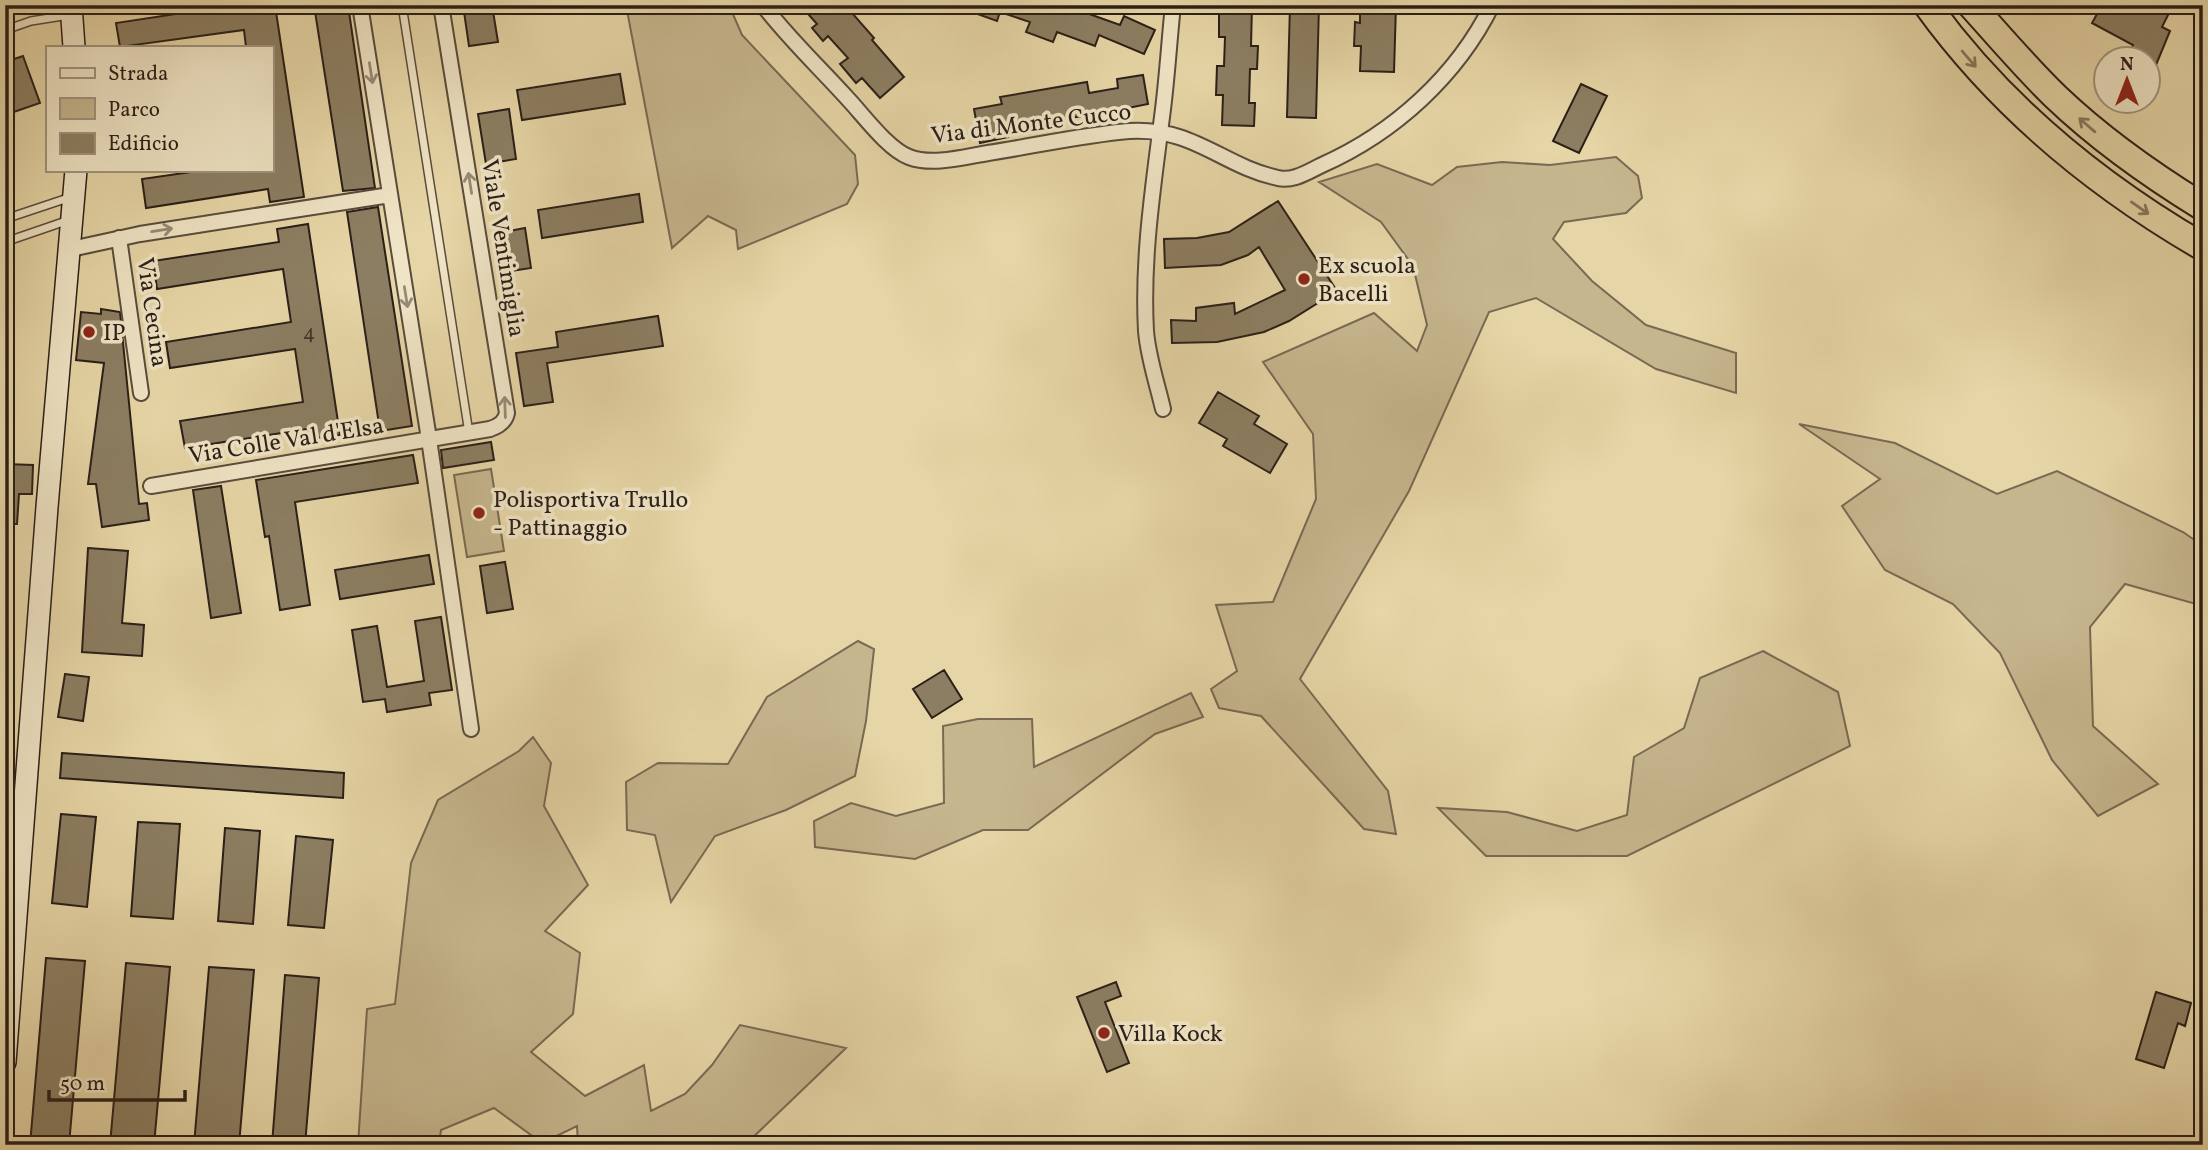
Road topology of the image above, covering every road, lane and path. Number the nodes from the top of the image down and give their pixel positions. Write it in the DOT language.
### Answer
graph roads {
  1 [pos="360,5"];
  2 [pos="402,5"];
  3 [pos="441,5"];
  4 [pos="763,5"];
  5 [pos="1173,5"];
  6 [pos="1492,5"];
  7 [pos="1927,5"];
  8 [pos="1971,5"];
  9 [pos="72,10"];
  10 [pos="5,30"];
  11 [pos="74,46"];
  12 [pos="1160,131"];
  13 [pos="76,172"];
  14 [pos="75,195"];
  15 [pos="390,195"];
  16 [pos="2203,207"];
  17 [pos="5,219"];
  18 [pos="73,219"];
  19 [pos="119,238"];
  20 [pos="5,242"];
  21 [pos="2203,247"];
  22 [pos="71,248"];
  23 [pos="141,393"];
  24 [pos="1163,409"];
  25 [pos="469,433"];
  26 [pos="429,439"];
  27 [pos="150,486"];
  28 [pos="471,729"];
  29 [pos="5,1062"];
  1 -- 15 [label="street, one-way"];
  2 -- 25 [label="lane"];
  25 -- 3 [label="street, Viale Ventimiglia, one-way"];
  4 -- 12 [label="street, Via di Monte Cucco"];
  5 -- 12 [label="street"];
  6 -- 12 [label="street, Via di Monte Cucco"];
  7 -- 21 [label="highway, one-way"];
  16 -- 8 [label="highway, one-way"];
  9 -- 10 [label="lane"];
  9 -- 11 [label="street"];
  12 -- 24 [label="street"];
  13 -- 14 [label="street"];
  14 -- 17 [label="lane"];
  14 -- 18 [label="street"];
  19 -- 15 [label="street, one-way"];
  15 -- 26 [label="street, one-way"];
  18 -- 20 [label="lane"];
  18 -- 22 [label="street"];
  19 -- 22 [label="street"];
  19 -- 23 [label="street, Via Cecina"];
  22 -- 29 [label="street"];
  25 -- 26 [label="street, Viale Ventimiglia"];
  26 -- 27 [label="street, Via Colle Val d'Elsa"];
  26 -- 28 [label="street"];
}
